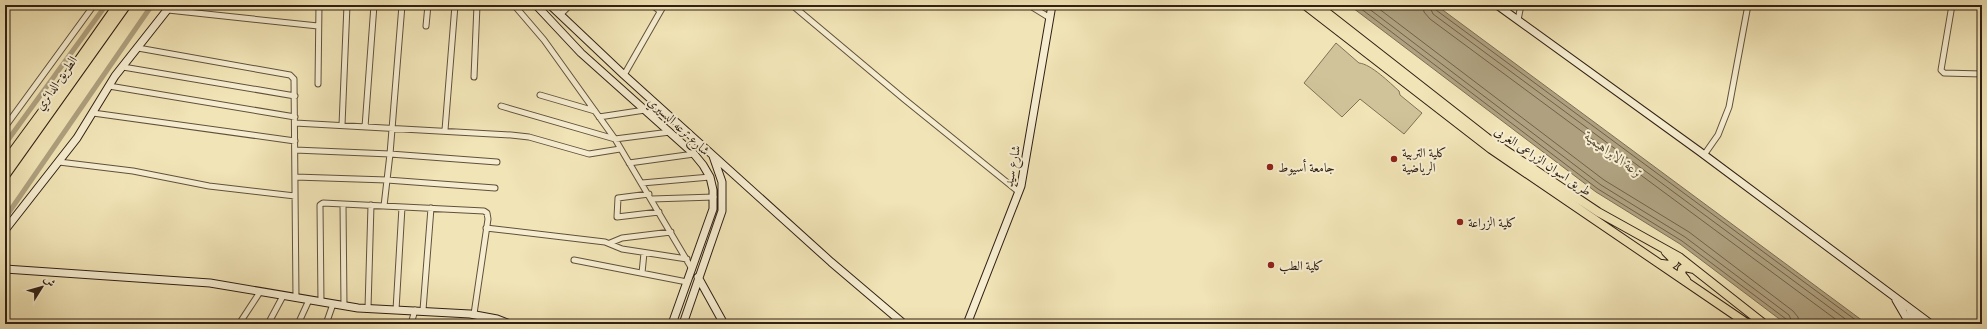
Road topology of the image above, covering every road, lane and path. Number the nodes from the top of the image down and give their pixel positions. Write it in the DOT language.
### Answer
graph roads {
  1 [pos="94,5"];
  2 [pos="118,5"];
  3 [pos="126,5"];
  4 [pos="319,5"];
  5 [pos="347,5"];
  6 [pos="374,5"];
  7 [pos="402,5"];
  8 [pos="428,5"];
  9 [pos="455,5"];
  10 [pos="478,5"];
  11 [pos="514,5"];
  12 [pos="536,5"];
  13 [pos="550,5"];
  14 [pos="570,5"];
  15 [pos="652,5"];
  16 [pos="664,5"];
  17 [pos="792,5"];
  18 [pos="1029,5"];
  19 [pos="1052,5"];
  20 [pos="1305,5"];
  21 [pos="1317,5"];
  22 [pos="1497,5"];
  23 [pos="1521,5"];
  24 [pos="1748,5"];
  25 [pos="1952,5"];
  26 [pos="170,7"];
  27 [pos="660,11"];
  28 [pos="560,15"];
  29 [pos="1050,18"];
  30 [pos="1518,20"];
  31 [pos="318,26"];
  32 [pos="426,26"];
  33 [pos="138,48"];
  34 [pos="123,67"];
  35 [pos="1982,74"];
  36 [pos="624,75"];
  37 [pos="474,77"];
  38 [pos="318,84"];
  39 [pos="108,86"];
  40 [pos="540,95"];
  41 [pos="295,96"];
  42 [pos="501,106"];
  43 [pos="645,110"];
  44 [pos="595,111"];
  45 [pos="93,113"];
  46 [pos="295,117"];
  47 [pos="599,117"];
  48 [pos="295,123"];
  49 [pos="342,125"];
  50 [pos="5,127"];
  51 [pos="365,127"];
  52 [pos="392,128"];
  53 [pos="445,130"];
  54 [pos="670,132"];
  55 [pos="614,139"];
  56 [pos="295,142"];
  57 [pos="620,149"];
  58 [pos="295,150"];
  59 [pos="390,154"];
  60 [pos="694,154"];
  61 [pos="712,154"];
  62 [pos="1704,155"];
  63 [pos="59,162"];
  64 [pos="497,162"];
  65 [pos="5,163"];
  66 [pos="629,163"];
  67 [pos="5,175"];
  68 [pos="295,177"];
  69 [pos="710,177"];
  70 [pos="387,180"];
  71 [pos="642,183"];
  72 [pos="495,188"];
  73 [pos="1020,189"];
  74 [pos="295,196"];
  75 [pos="650,196"];
  76 [pos="714,197"];
  77 [pos="343,204"];
  78 [pos="371,206"];
  79 [pos="384,206"];
  80 [pos="402,207"];
  81 [pos="431,208"];
  82 [pos="659,212"];
  83 [pos="486,228"];
  84 [pos="5,230"];
  85 [pos="671,232"];
  86 [pos="610,243"];
  87 [pos="1661,248"];
  88 [pos="644,253"];
  89 [pos="687,259"];
  90 [pos="574,260"];
  91 [pos="1659,263"];
  92 [pos="5,269"];
  93 [pos="1695,269"];
  94 [pos="691,271"];
  95 [pos="642,273"];
  96 [pos="700,278"];
  97 [pos="687,282"];
  98 [pos="1688,282"];
  99 [pos="260,292"];
  100 [pos="283,296"];
  101 [pos="296,298"];
  102 [pos="1895,298"];
  103 [pos="309,300"];
  104 [pos="321,302"];
  105 [pos="333,304"];
  106 [pos="344,306"];
  107 [pos="368,308"];
  108 [pos="1909,308"];
  109 [pos="396,310"];
  110 [pos="415,310"];
  111 [pos="423,310"];
  112 [pos="474,314"];
  113 [pos="239,324"];
  114 [pos="268,324"];
  115 [pos="298,324"];
  116 [pos="326,324"];
  117 [pos="412,324"];
  118 [pos="510,324"];
  119 [pos="672,324"];
  120 [pos="683,324"];
  121 [pos="724,324"];
  122 [pos="904,324"];
  123 [pos="966,324"];
  124 [pos="1748,324"];
  125 [pos="1764,324"];
  126 [pos="1910,324"];
  127 [pos="1918,324"];
  128 [pos="1931,324"];
  1 -- 50 [label="street"];
  2 -- 65 [label="highway, الطريق الدائري"];
  3 -- 67 [label="highway, الطريق الدائري"];
  4 -- 31 [label="street"];
  5 -- 49 [label="street"];
  6 -- 51 [label="street"];
  7 -- 52 [label="street"];
  8 -- 32 [label="street"];
  9 -- 53 [label="street"];
  10 -- 37 [label="street"];
  11 -- 44 [label="street"];
  12 -- 43 [label="street, شارع ترعه البسيري"];
  13 -- 28 [label="street"];
  14 -- 28 [label="street"];
  15 -- 27 [label="street"];
  16 -- 27 [label="street"];
  17 -- 73 [label="street"];
  18 -- 29 [label="street"];
  19 -- 29 [label="street, شارع سيد"];
  20 -- 91 [label="main road, طريق اسوان الزراعى الغربى"];
  21 -- 87 [label="main road, طريق اسوان الزراعى الغربى"];
  22 -- 30 [label="street"];
  23 -- 30 [label="street"];
  24 -- 62 [label="street"];
  25 -- 35 [label="street"];
  26 -- 31 [label="street"];
  26 -- 33 [label="street"];
  27 -- 36 [label="street"];
  28 -- 36 [label="street"];
  29 -- 73 [label="street, شارع سيد"];
  30 -- 62 [label="street"];
  31 -- 38 [label="street"];
  33 -- 34 [label="street"];
  33 -- 41 [label="street"];
  34 -- 39 [label="street"];
  34 -- 41 [label="street"];
  36 -- 61 [label="street"];
  39 -- 45 [label="street"];
  39 -- 46 [label="street"];
  40 -- 44 [label="street"];
  41 -- 46 [label="street"];
  42 -- 55 [label="street"];
  43 -- 47 [label="street"];
  43 -- 54 [label="street, شارع ترعه البسيري"];
  44 -- 47 [label="street"];
  45 -- 56 [label="street"];
  45 -- 63 [label="street"];
  46 -- 48 [label="street"];
  47 -- 55 [label="street"];
  48 -- 49 [label="street"];
  48 -- 56 [label="street"];
  49 -- 51 [label="street"];
  51 -- 52 [label="street"];
  52 -- 53 [label="street"];
  52 -- 59 [label="street"];
  53 -- 57 [label="street"];
  54 -- 55 [label="street"];
  54 -- 60 [label="street, شارع ترعه البسيري"];
  55 -- 57 [label="street"];
  56 -- 58 [label="street"];
  57 -- 66 [label="street"];
  58 -- 59 [label="street"];
  58 -- 68 [label="street"];
  59 -- 64 [label="street"];
  59 -- 70 [label="street"];
  60 -- 66 [label="street"];
  60 -- 69 [label="street, شارع ترعه البسيري"];
  61 -- 96 [label="street, شارع ترعه البسيري"];
  61 -- 122 [label="street"];
  62 -- 102 [label="street"];
  63 -- 74 [label="street"];
  63 -- 84 [label="street"];
  66 -- 71 [label="street"];
  68 -- 70 [label="street"];
  68 -- 74 [label="street"];
  69 -- 71 [label="street"];
  69 -- 76 [label="street, شارع ترعه البسيري"];
  70 -- 72 [label="street"];
  70 -- 79 [label="street"];
  71 -- 75 [label="street"];
  73 -- 123 [label="street, شارع سيد"];
  74 -- 101 [label="street"];
  75 -- 76 [label="street"];
  75 -- 82 [label="street"];
  75 -- 82 [label="street"];
  76 -- 94 [label="street, شارع ترعه البسيري"];
  77 -- 78 [label="street"];
  77 -- 104 [label="street"];
  77 -- 106 [label="street"];
  78 -- 79 [label="street"];
  78 -- 107 [label="street"];
  79 -- 80 [label="street"];
  80 -- 81 [label="street"];
  80 -- 109 [label="street"];
  81 -- 83 [label="street"];
  81 -- 111 [label="street"];
  82 -- 85 [label="street"];
  83 -- 86 [label="street"];
  83 -- 112 [label="street"];
  85 -- 86 [label="street"];
  85 -- 89 [label="street"];
  86 -- 88 [label="street"];
  87 -- 91 [label="main road"];
  87 -- 93 [label="main road, طريق اسوان الزراعى الغربى"];
  88 -- 89 [label="street"];
  88 -- 95 [label="street"];
  89 -- 94 [label="street"];
  90 -- 95 [label="street"];
  91 -- 98 [label="main road, طريق اسوان الزراعى الغربى"];
  92 -- 99 [label="street"];
  93 -- 98 [label="main road"];
  93 -- 125 [label="main road, طريق اسوان الزراعى الغربى"];
  94 -- 96 [label="street"];
  94 -- 97 [label="street, شارع ترعه البسيري"];
  95 -- 97 [label="street"];
  96 -- 120 [label="street, شارع ترعه البسيري"];
  96 -- 121 [label="street"];
  97 -- 119 [label="street, شارع ترعه البسيري"];
  98 -- 124 [label="main road, طريق اسوان الزراعى الغربى"];
  99 -- 100 [label="street"];
  99 -- 113 [label="street"];
  100 -- 101 [label="street"];
  100 -- 114 [label="street"];
  101 -- 103 [label="street"];
  102 -- 108 [label="street"];
  102 -- 126 [label="street"];
  103 -- 104 [label="street"];
  103 -- 115 [label="street"];
  104 -- 105 [label="street"];
  105 -- 106 [label="street"];
  105 -- 116 [label="street"];
  106 -- 107 [label="street"];
  107 -- 109 [label="street"];
  108 -- 127 [label="street"];
  108 -- 128 [label="street"];
  109 -- 110 [label="street"];
  110 -- 111 [label="street"];
  110 -- 117 [label="street"];
  111 -- 112 [label="street"];
  112 -- 118 [label="street"];
}
